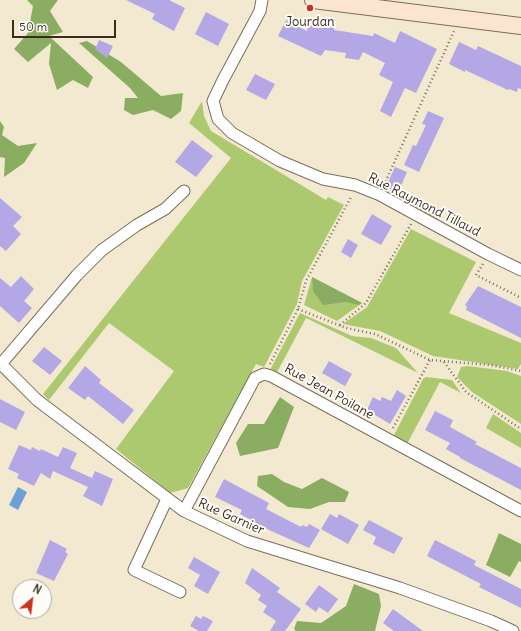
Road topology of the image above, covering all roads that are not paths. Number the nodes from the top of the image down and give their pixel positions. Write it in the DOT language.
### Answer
graph roads {
  1 [pos="262,0"];
  2 [pos="313,0"];
  3 [pos="521,26"];
  4 [pos="184,191"];
  5 [pos="521,270"];
  6 [pos="0,364"];
  7 [pos="167,499"];
  8 [pos="184,511"];
  9 [pos="521,511"];
  10 [pos="180,592"];
  11 [pos="513,631"];
  1 -- 5 [label="street, Rue Raymond Tillaud"];
  2 -- 3 [label="main road"];
  4 -- 6 [label="street"];
  6 -- 7 [label="street, Rue Garnier"];
  7 -- 8 [label="street, Rue Garnier"];
  7 -- 10 [label="street"];
  8 -- 9 [label="street, Rue Jean Poilane"];
  8 -- 11 [label="street, Rue Garnier"];
}
